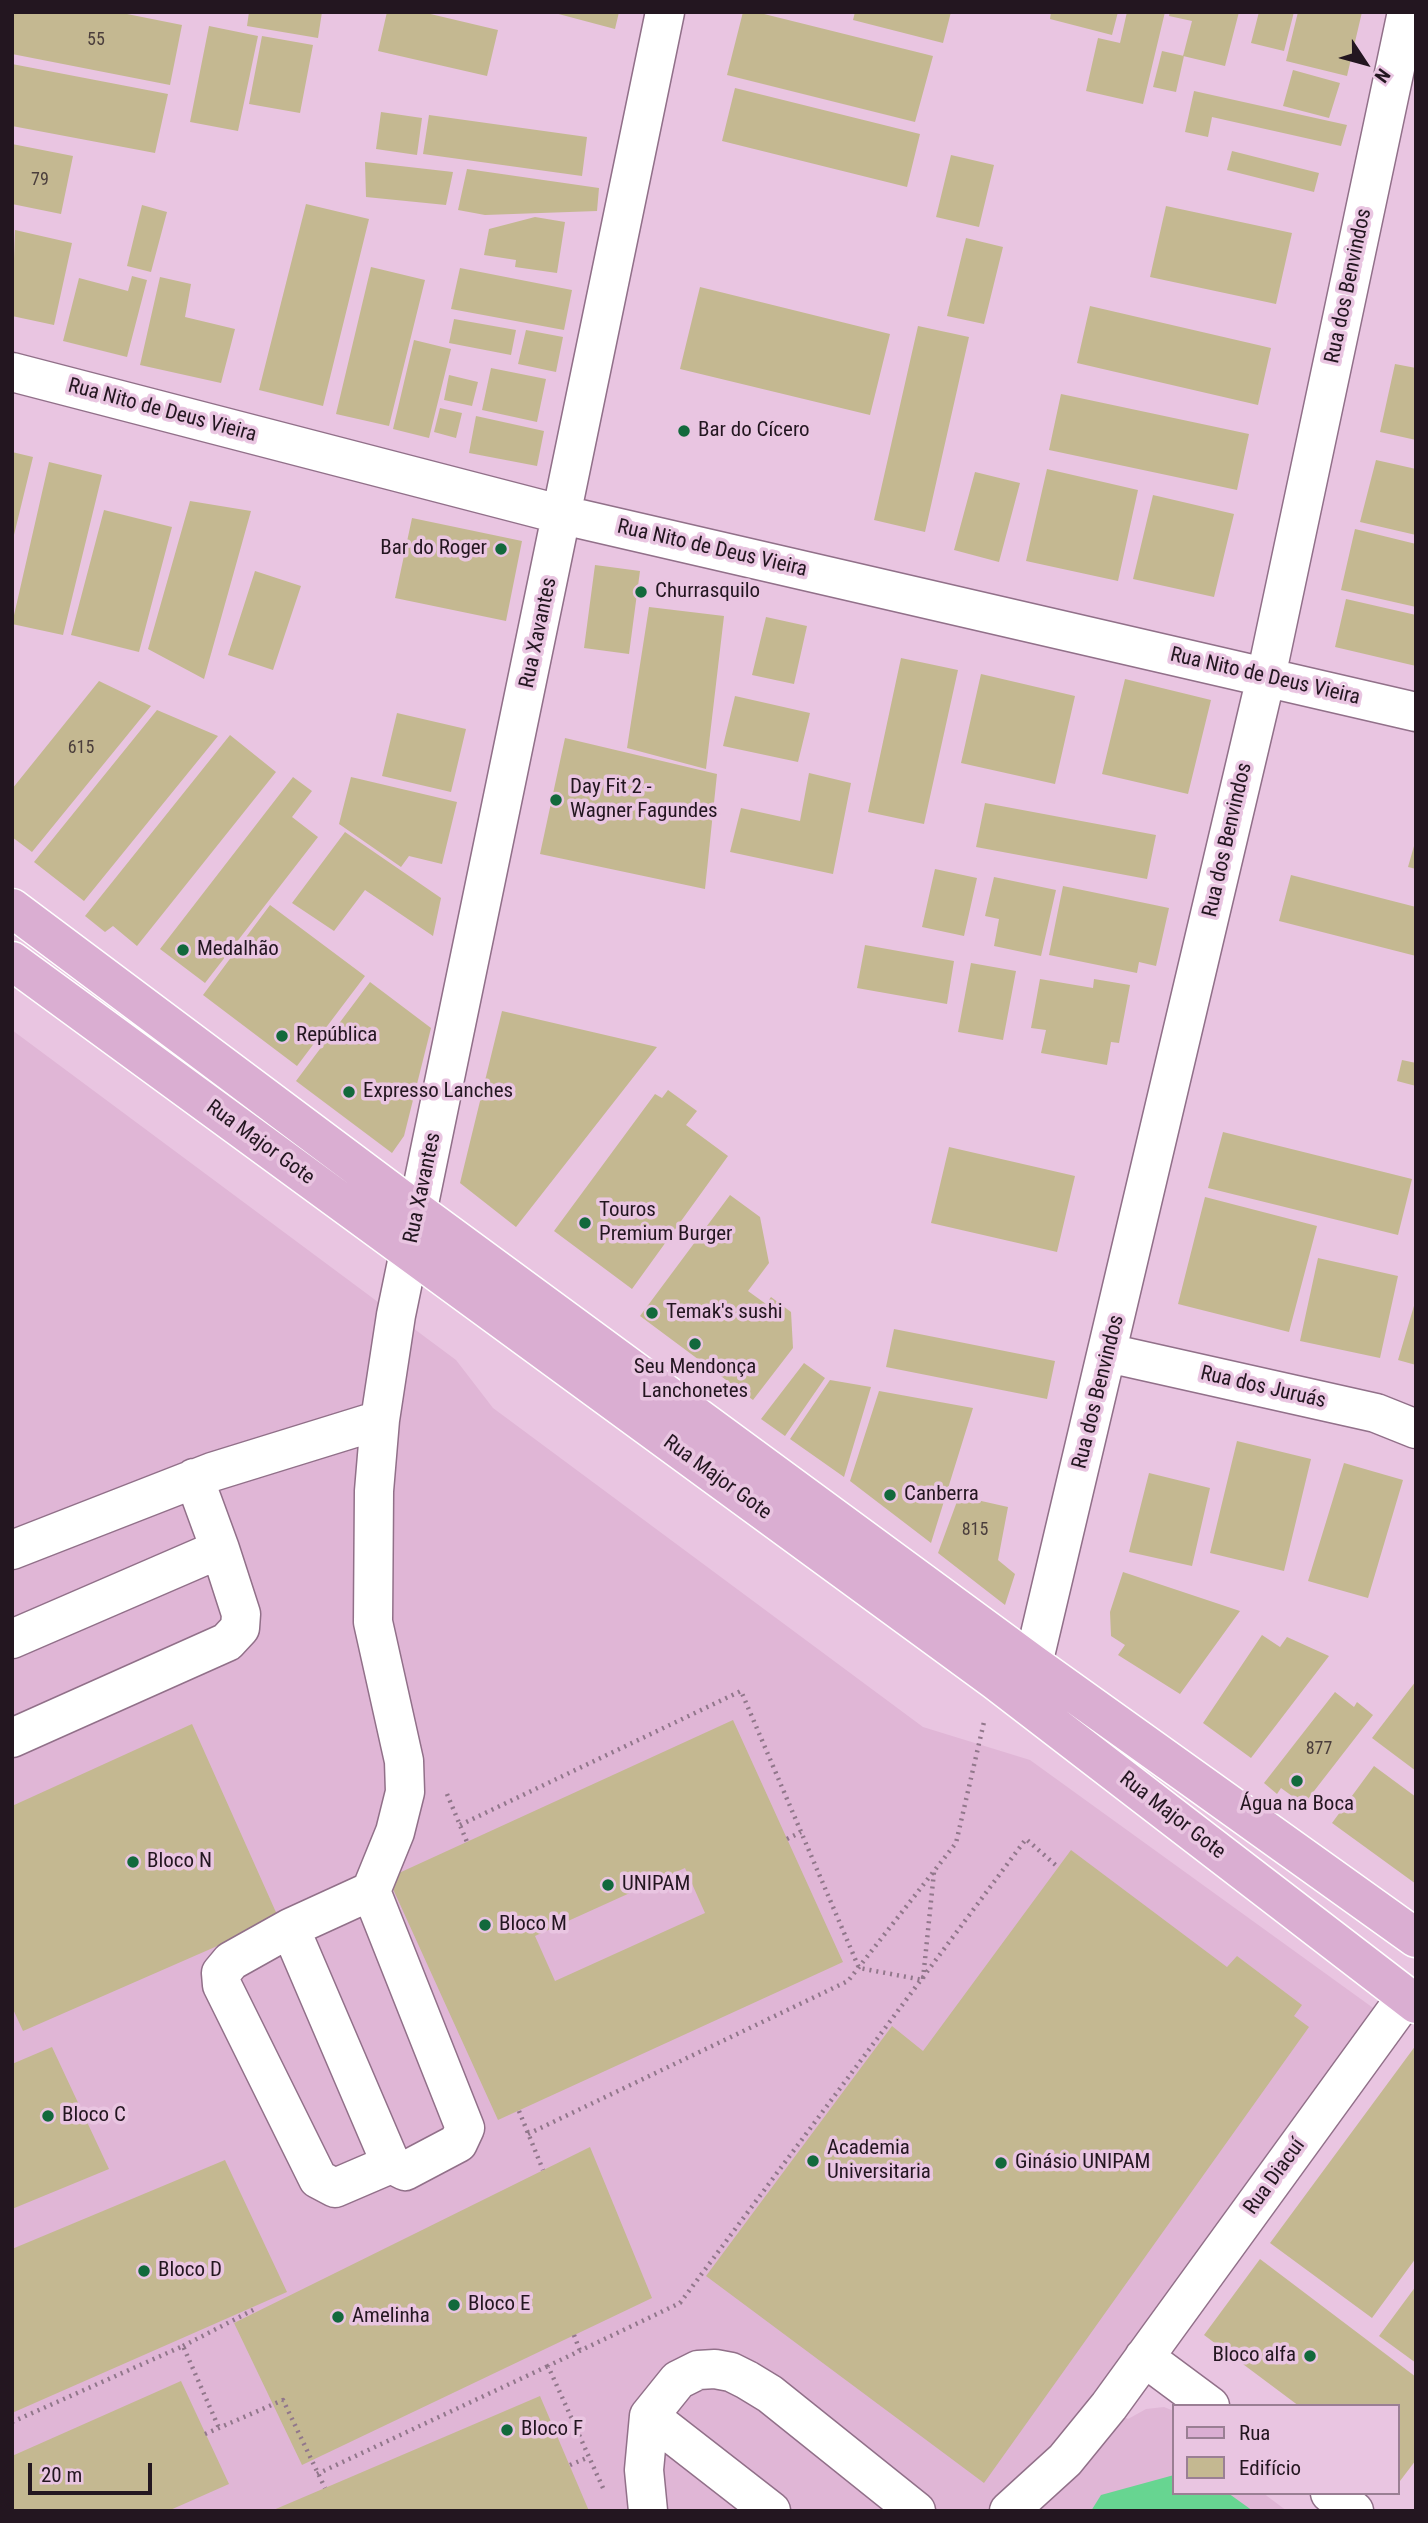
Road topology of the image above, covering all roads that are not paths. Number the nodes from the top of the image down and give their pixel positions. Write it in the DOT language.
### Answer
graph roads {
  1 [pos="665,12"];
  2 [pos="1407,12"];
  3 [pos="12,372"];
  4 [pos="563,515"];
  5 [pos="1266,677"];
  6 [pos="1416,712"];
  7 [pos="12,908"];
  8 [pos="12,961"];
  9 [pos="418,1212"];
  10 [pos="409,1254"];
  11 [pos="1108,1353"];
  12 [pos="380,1420"];
  13 [pos="1416,1429"];
  14 [pos="194,1478"];
  15 [pos="220,1549"];
  16 [pos="12,1550"];
  17 [pos="12,1639"];
  18 [pos="1032,1664"];
  19 [pos="12,1738"];
  20 [pos="371,1891"];
  21 [pos="290,1928"];
  22 [pos="1416,1938"];
  23 [pos="1411,2000"];
  24 [pos="391,2164"];
  25 [pos="1144,2357"];
  26 [pos="1207,2404"];
  27 [pos="649,2416"];
  28 [pos="1333,2495"];
  29 [pos="648,2511"];
  30 [pos="771,2511"];
  31 [pos="916,2511"];
  32 [pos="1009,2511"];
  33 [pos="1354,2511"];
  1 -- 4 [label="street, Rua Xavantes"];
  2 -- 5 [label="street, Rua dos Benvindos"];
  3 -- 4 [label="street, Rua Nito de Deus Vieira"];
  4 -- 5 [label="street, Rua Nito de Deus Vieira"];
  4 -- 9 [label="street, Rua Xavantes"];
  5 -- 6 [label="street, Rua Nito de Deus Vieira"];
  5 -- 11 [label="street, Rua dos Benvindos"];
  7 -- 9 [label="main road, Rua Major Gote"];
  8 -- 10 [label="main road, Rua Major Gote"];
  9 -- 10 [label="street, Rua Xavantes"];
  9 -- 18 [label="main road, Rua Major Gote"];
  10 -- 12 [label="street, Rua Xavantes"];
  10 -- 23 [label="main road, Rua Major Gote"];
  11 -- 13 [label="street, Rua dos Juruás"];
  11 -- 18 [label="street, Rua dos Benvindos"];
  12 -- 14 [label="street"];
  12 -- 20 [label="street, Rua Xavantes"];
  14 -- 15 [label="street"];
  14 -- 16 [label="street"];
  15 -- 17 [label="street"];
  15 -- 19 [label="street"];
  18 -- 22 [label="main road, Rua Major Gote"];
  20 -- 21 [label="street"];
  20 -- 24 [label="street"];
  21 -- 24 [label="street"];
  21 -- 24 [label="street"];
  23 -- 25 [label="street, Rua Diacuí"];
  25 -- 26 [label="street"];
  25 -- 32 [label="street, Rua Diacuí"];
  27 -- 29 [label="street"];
  27 -- 30 [label="street"];
  27 -- 31 [label="street"];
  28 -- 33 [label="street"];
}
